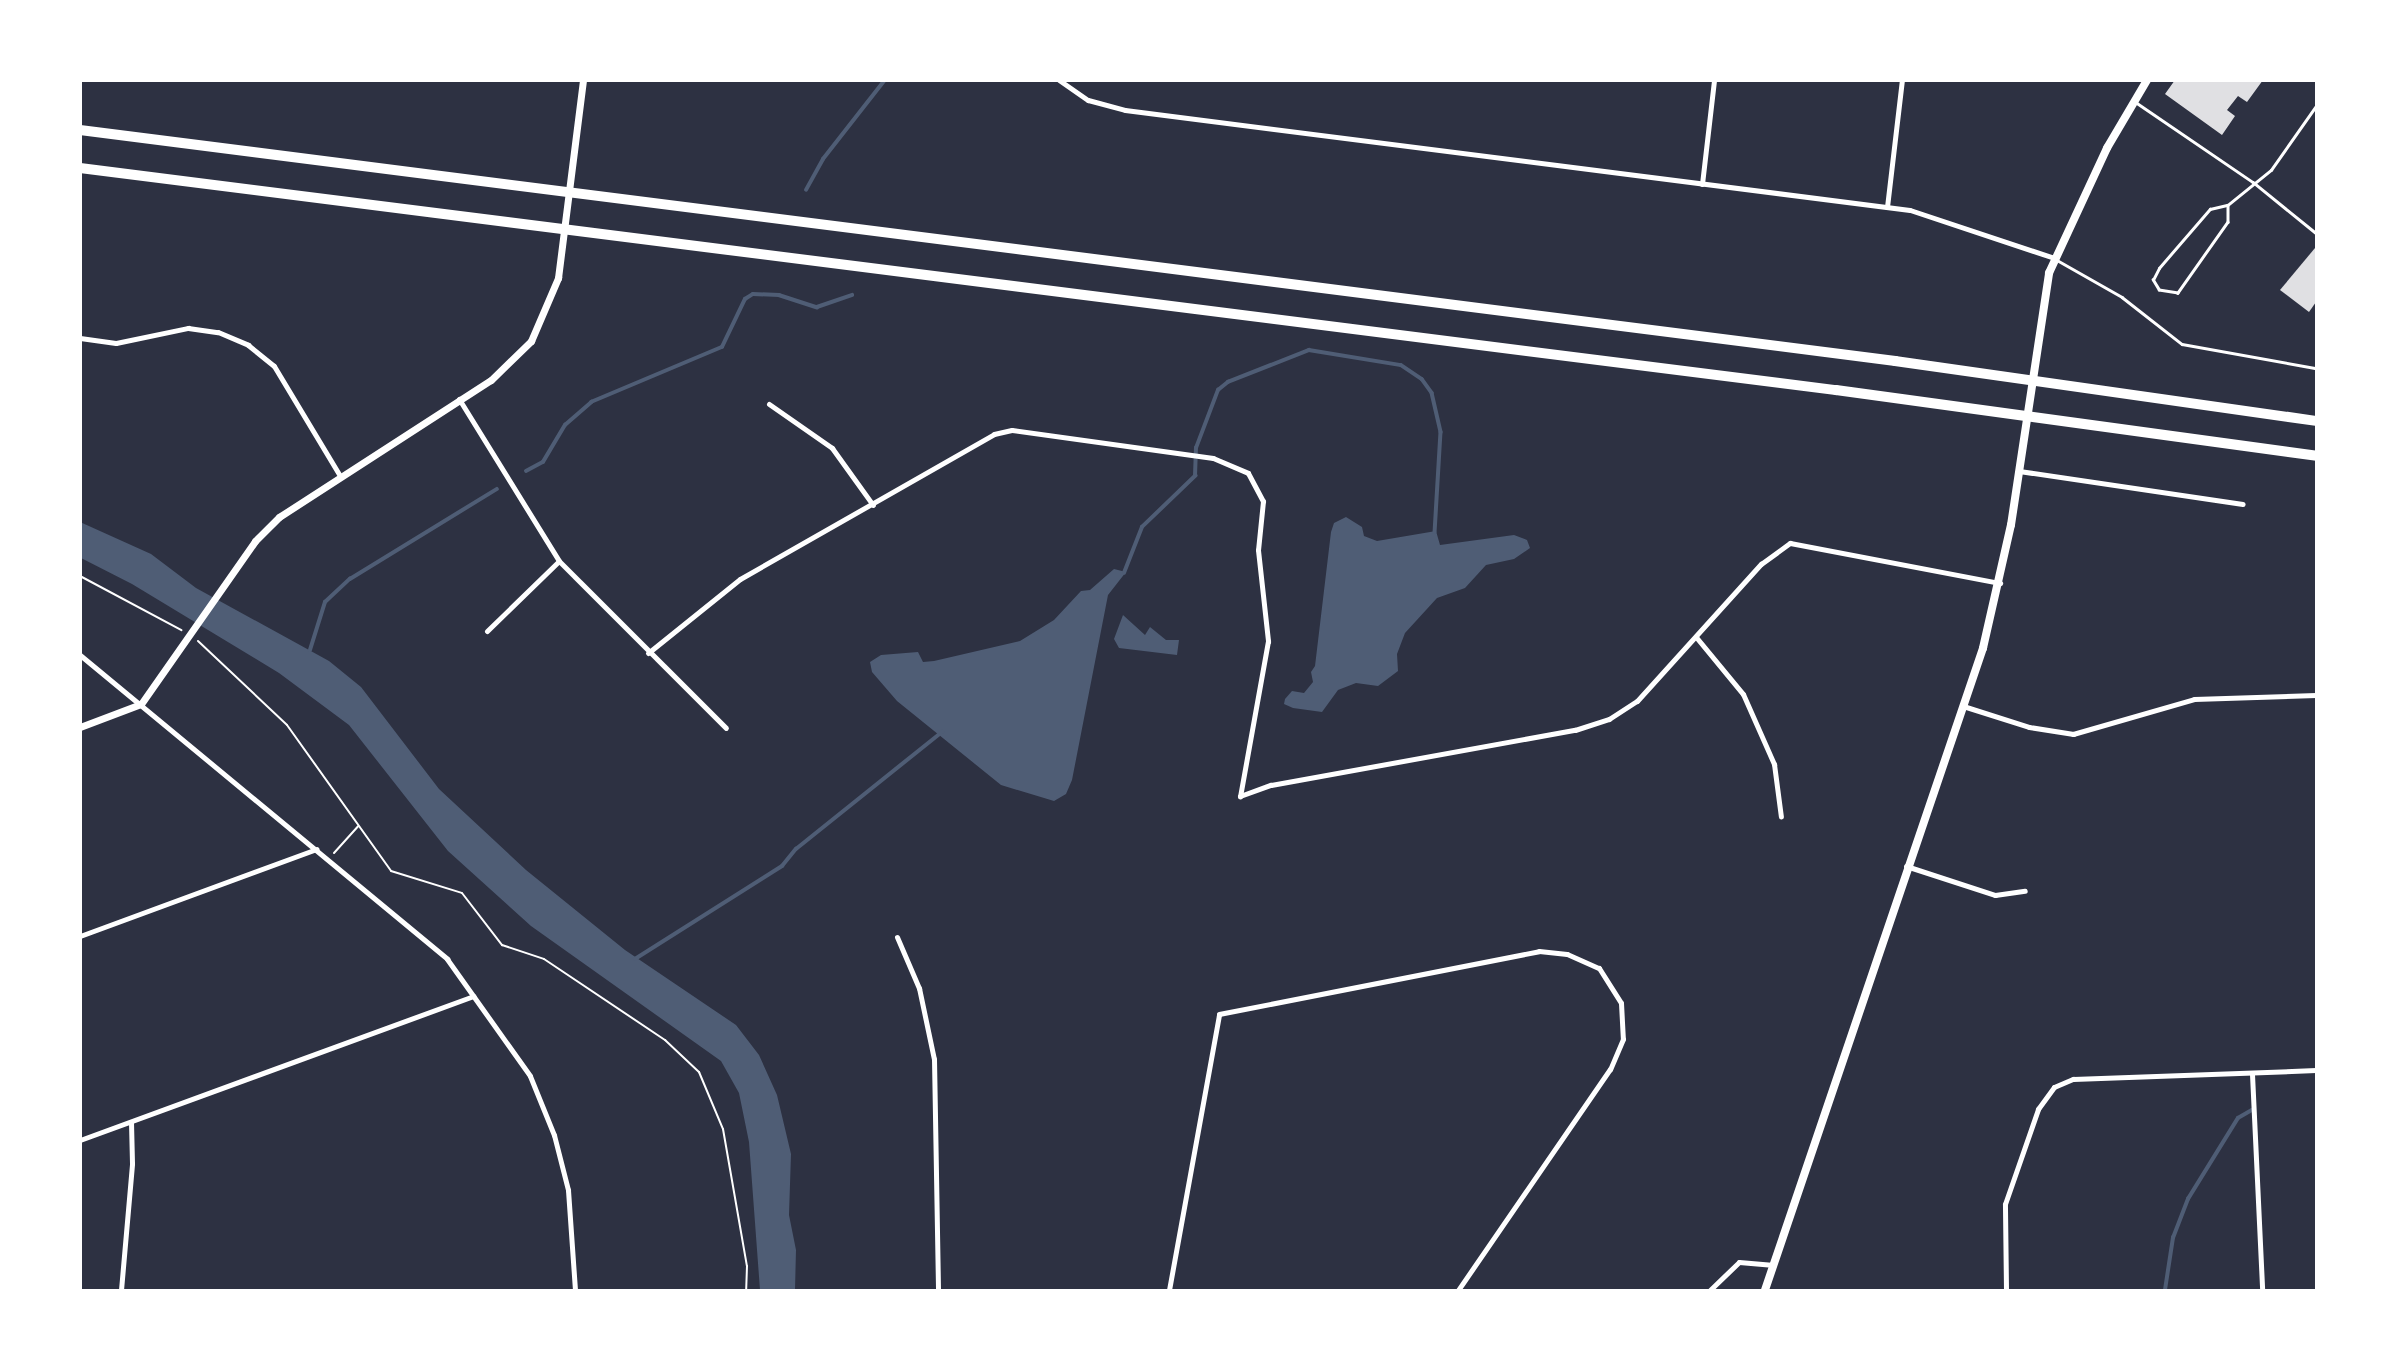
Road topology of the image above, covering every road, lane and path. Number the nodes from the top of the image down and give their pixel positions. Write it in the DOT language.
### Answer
graph roads {
  1 [pos="583,80"];
  2 [pos="1059,80"];
  3 [pos="1714,80"];
  4 [pos="1902,80"];
  5 [pos="2147,80"];
  6 [pos="2134,101"];
  7 [pos="2316,106"];
  8 [pos="80,130"];
  9 [pos="80,168"];
  10 [pos="2253,182"];
  11 [pos="1702,184"];
  12 [pos="2228,205"];
  13 [pos="1887,207"];
  14 [pos="2316,233"];
  15 [pos="2054,258"];
  16 [pos="80,338"];
  17 [pos="2316,368"];
  18 [pos="459,399"];
  19 [pos="769,404"];
  20 [pos="2316,421"];
  21 [pos="2316,456"];
  22 [pos="2019,471"];
  23 [pos="339,474"];
  24 [pos="2243,504"];
  25 [pos="873,505"];
  26 [pos="559,561"];
  27 [pos="80,576"];
  28 [pos="2000,583"];
  29 [pos="487,631"];
  30 [pos="1696,637"];
  31 [pos="648,653"];
  32 [pos="80,655"];
  33 [pos="2316,695"];
  34 [pos="141,704"];
  35 [pos="1963,706"];
  36 [pos="80,727"];
  37 [pos="726,728"];
  38 [pos="1782,817"];
  39 [pos="359,825"];
  40 [pos="316,849"];
  41 [pos="329,859"];
  42 [pos="1906,866"];
  43 [pos="2025,891"];
  44 [pos="80,936"];
  45 [pos="897,937"];
  46 [pos="473,996"];
  47 [pos="2316,1070"];
  48 [pos="2252,1074"];
  49 [pos="131,1122"];
  50 [pos="80,1140"];
  51 [pos="1774,1265"];
  52 [pos="121,1290"];
  53 [pos="575,1290"];
  54 [pos="746,1290"];
  55 [pos="938,1290"];
  56 [pos="1169,1290"];
  57 [pos="1458,1290"];
  58 [pos="1710,1290"];
  59 [pos="1765,1290"];
  60 [pos="2006,1290"];
  61 [pos="2262,1290"];
  1 -- 18 [label="street"];
  2 -- 11 [label="street"];
  3 -- 11 [label="street"];
  4 -- 13 [label="street"];
  5 -- 6 [label="main road"];
  6 -- 10 [label="lane"];
  6 -- 15 [label="main road"];
  7 -- 10 [label="lane"];
  8 -- 20 [label="highway"];
  9 -- 21 [label="highway"];
  10 -- 12 [label="lane"];
  10 -- 14 [label="lane"];
  11 -- 13 [label="street"];
  12 -- 12 [label="lane"];
  13 -- 15 [label="street"];
  15 -- 17 [label="lane"];
  15 -- 22 [label="main road"];
  16 -- 23 [label="street"];
  18 -- 23 [label="street"];
  18 -- 26 [label="street"];
  19 -- 25 [label="street"];
  22 -- 24 [label="street"];
  22 -- 28 [label="main road"];
  23 -- 34 [label="street"];
  25 -- 30 [label="street"];
  25 -- 31 [label="street"];
  26 -- 29 [label="street"];
  26 -- 31 [label="street"];
  27 -- 39 [label="path"];
  28 -- 30 [label="street"];
  28 -- 35 [label="main road"];
  30 -- 38 [label="street"];
  31 -- 37 [label="street"];
  32 -- 34 [label="street"];
  33 -- 35 [label="street"];
  34 -- 36 [label="street"];
  34 -- 40 [label="street"];
  35 -- 42 [label="main road"];
  39 -- 41 [label="path"];
  39 -- 54 [label="path"];
  40 -- 41 [label="street"];
  40 -- 44 [label="street"];
  41 -- 46 [label="street"];
  42 -- 43 [label="street"];
  42 -- 51 [label="main road"];
  45 -- 55 [label="street"];
  46 -- 49 [label="street"];
  46 -- 53 [label="street"];
  47 -- 48 [label="street"];
  48 -- 60 [label="street"];
  48 -- 61 [label="street"];
  49 -- 50 [label="street"];
  49 -- 52 [label="street"];
  51 -- 58 [label="street"];
  51 -- 59 [label="main road"];
  56 -- 57 [label="street"];
}
